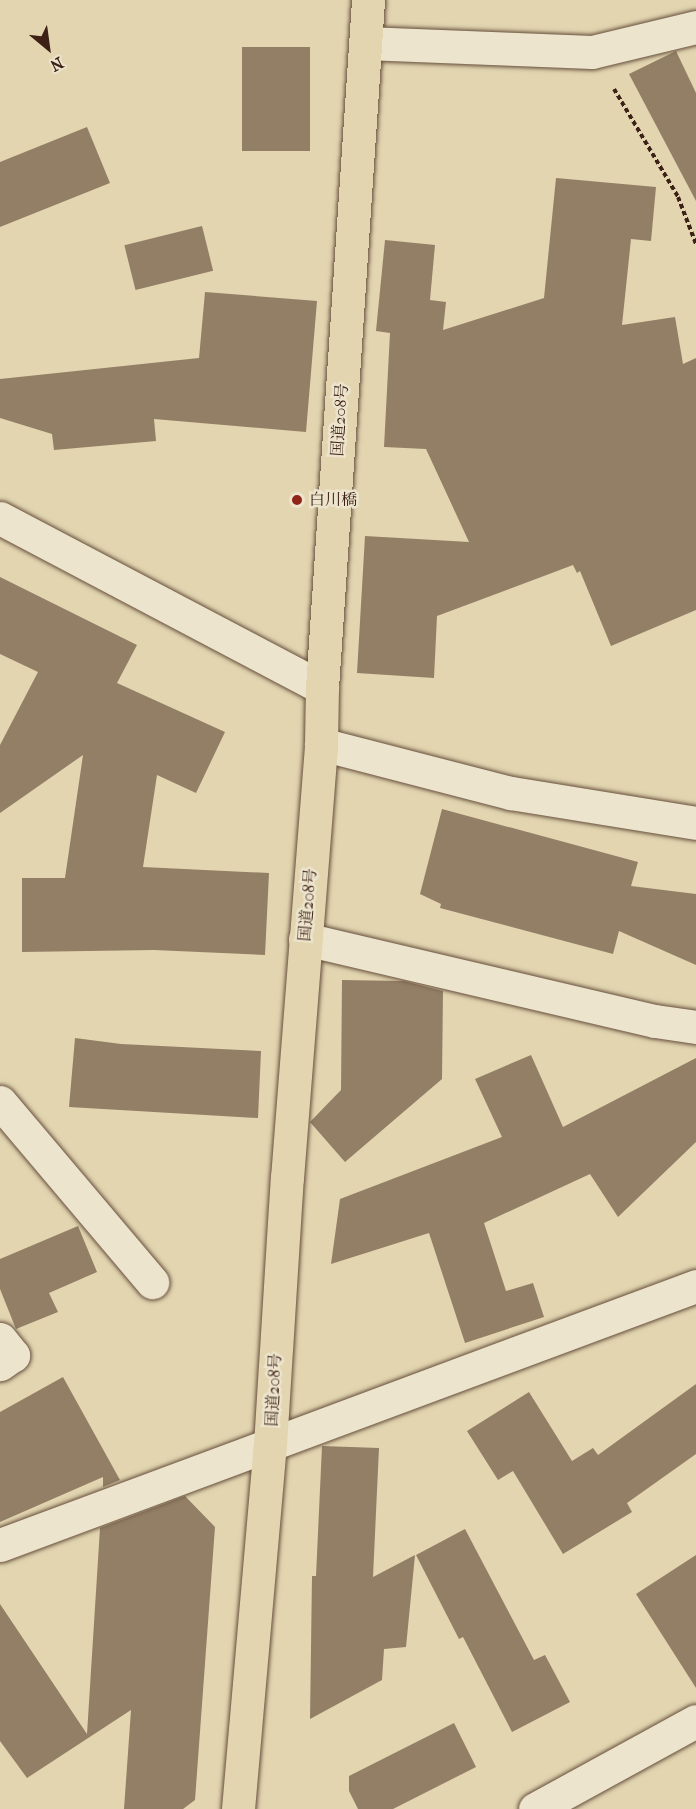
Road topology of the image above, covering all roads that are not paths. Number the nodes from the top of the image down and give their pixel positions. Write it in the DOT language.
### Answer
graph roads {
  1 [pos="368,0"];
  2 [pos="696,27"];
  3 [pos="365,43"];
  4 [pos="0,518"];
  5 [pos="322,688"];
  6 [pos="321,744"];
  7 [pos="696,823"];
  8 [pos="305,939"];
  9 [pos="696,1027"];
  10 [pos="0,1102"];
  11 [pos="153,1282"];
  12 [pos="696,1286"];
  13 [pos="0,1339"];
  14 [pos="0,1364"];
  15 [pos="270,1444"];
  16 [pos="0,1545"];
  17 [pos="696,1721"];
  18 [pos="238,1809"];
  19 [pos="535,1809"];
  1 -- 3 [label="highway, 国道208号"];
  2 -- 3 [label="street"];
  3 -- 5 [label="highway, 国道208号"];
  4 -- 5 [label="street"];
  5 -- 6 [label="highway, 国道208号"];
  6 -- 7 [label="street"];
  6 -- 8 [label="highway, 国道208号"];
  8 -- 9 [label="street"];
  8 -- 15 [label="highway, 国道208号"];
  10 -- 11 [label="street"];
  12 -- 15 [label="street"];
  13 -- 14 [label="street"];
  15 -- 16 [label="street"];
  15 -- 18 [label="highway, 国道208号"];
  17 -- 19 [label="street"];
}
